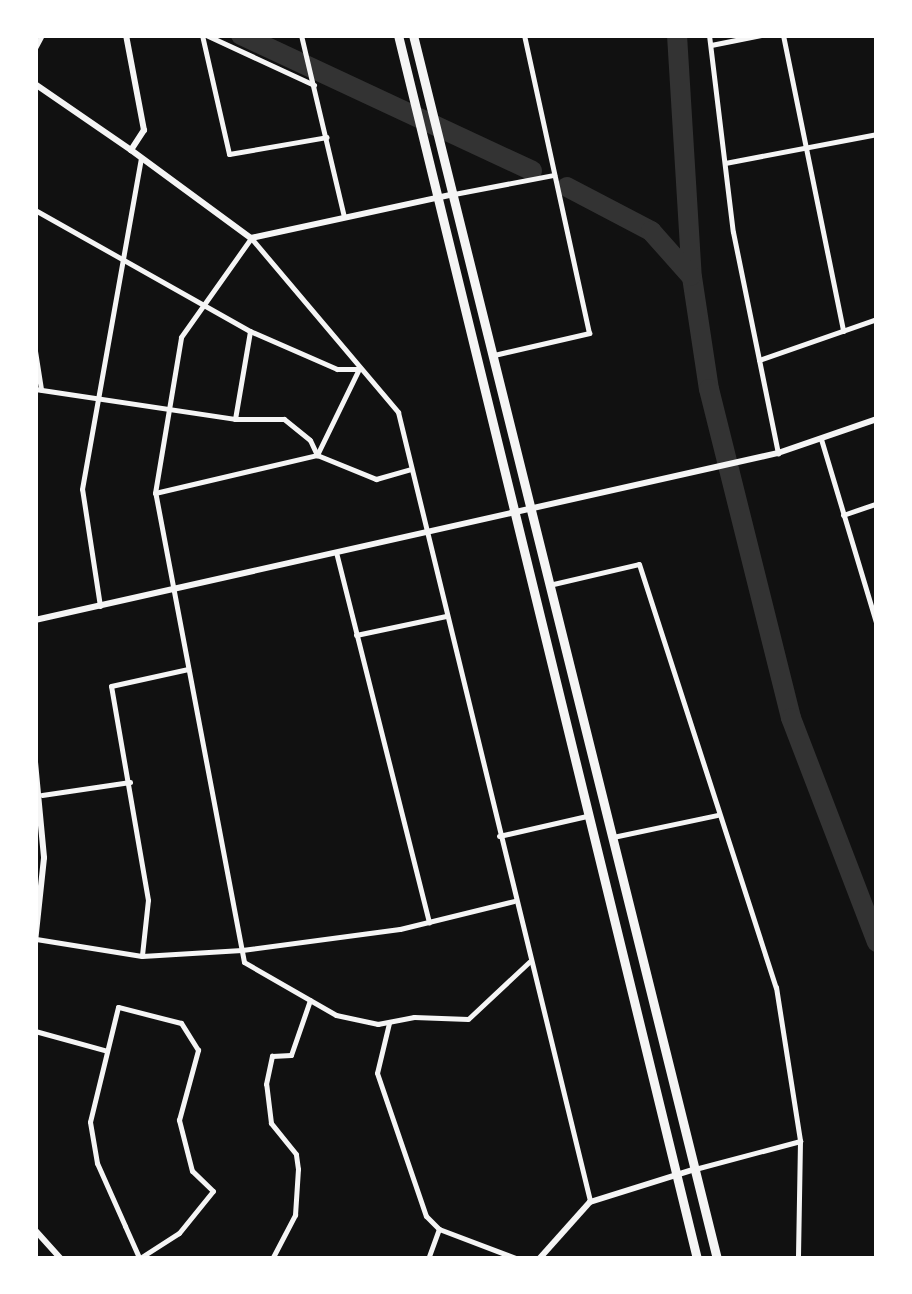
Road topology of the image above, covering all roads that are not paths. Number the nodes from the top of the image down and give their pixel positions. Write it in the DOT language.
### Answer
graph roads {
  1 [pos="42,35"];
  2 [pos="126,35"];
  3 [pos="204,35"];
  4 [pos="301,35"];
  5 [pos="398,35"];
  6 [pos="413,35"];
  7 [pos="524,35"];
  8 [pos="709,35"];
  9 [pos="761,35"];
  10 [pos="783,35"];
  11 [pos="711,45"];
  12 [pos="35,48"];
  13 [pos="35,84"];
  14 [pos="314,85"];
  15 [pos="877,134"];
  16 [pos="327,136"];
  17 [pos="806,148"];
  18 [pos="131,150"];
  19 [pos="141,158"];
  20 [pos="725,163"];
  21 [pos="554,174"];
  22 [pos="450,195"];
  23 [pos="435,198"];
  24 [pos="35,210"];
  25 [pos="344,216"];
  26 [pos="252,238"];
  27 [pos="124,258"];
  28 [pos="202,306"];
  29 [pos="877,319"];
  30 [pos="250,330"];
  31 [pos="843,331"];
  32 [pos="35,352"];
  33 [pos="494,355"];
  34 [pos="759,360"];
  35 [pos="360,369"];
  36 [pos="38,389"];
  37 [pos="93,399"];
  38 [pos="166,408"];
  39 [pos="235,419"];
  40 [pos="877,419"];
  41 [pos="820,440"];
  42 [pos="778,453"];
  43 [pos="317,455"];
  44 [pos="410,469"];
  45 [pos="155,493"];
  46 [pos="877,503"];
  47 [pos="528,506"];
  48 [pos="514,510"];
  49 [pos="843,514"];
  50 [pos="427,532"];
  51 [pos="336,552"];
  52 [pos="549,585"];
  53 [pos="169,590"];
  54 [pos="100,606"];
  55 [pos="446,616"];
  56 [pos="35,620"];
  57 [pos="877,626"];
  58 [pos="356,636"];
  59 [pos="188,669"];
  60 [pos="35,762"];
  61 [pos="130,782"];
  62 [pos="42,795"];
  63 [pos="717,815"];
  64 [pos="587,816"];
  65 [pos="499,836"];
  66 [pos="610,838"];
  67 [pos="514,902"];
  68 [pos="428,923"];
  69 [pos="35,940"];
  70 [pos="242,950"];
  71 [pos="142,956"];
  72 [pos="529,962"];
  73 [pos="311,999"];
  74 [pos="388,1023"];
  75 [pos="35,1031"];
  76 [pos="104,1050"];
  77 [pos="800,1141"];
  78 [pos="692,1170"];
  79 [pos="675,1174"];
  80 [pos="590,1202"];
  81 [pos="35,1230"];
  82 [pos="440,1230"];
  83 [pos="61,1259"];
  84 [pos="140,1259"];
  85 [pos="272,1259"];
  86 [pos="428,1259"];
  87 [pos="518,1259"];
  88 [pos="539,1259"];
  89 [pos="697,1259"];
  90 [pos="717,1259"];
  91 [pos="798,1259"];
  1 -- 12 [label="street"];
  2 -- 18 [label="street"];
  3 -- 14 [label="street"];
  3 -- 16 [label="street"];
  4 -- 14 [label="street"];
  5 -- 23 [label="main road"];
  6 -- 22 [label="main road"];
  7 -- 21 [label="street"];
  8 -- 11 [label="street"];
  9 -- 11 [label="street"];
  10 -- 17 [label="street"];
  11 -- 20 [label="street"];
  13 -- 18 [label="street"];
  14 -- 16 [label="street"];
  15 -- 17 [label="street"];
  16 -- 25 [label="street"];
  17 -- 20 [label="street"];
  17 -- 31 [label="street"];
  18 -- 19 [label="street"];
  19 -- 26 [label="street"];
  19 -- 27 [label="street"];
  20 -- 34 [label="street"];
  21 -- 22 [label="street"];
  21 -- 33 [label="street"];
  22 -- 23 [label="street"];
  22 -- 33 [label="main road"];
  23 -- 25 [label="street"];
  23 -- 48 [label="main road"];
  24 -- 27 [label="street"];
  25 -- 26 [label="street"];
  26 -- 28 [label="street"];
  26 -- 35 [label="street"];
  27 -- 28 [label="street"];
  27 -- 37 [label="street"];
  28 -- 30 [label="street"];
  28 -- 38 [label="street"];
  29 -- 31 [label="street"];
  30 -- 35 [label="street"];
  30 -- 39 [label="street"];
  31 -- 34 [label="street"];
  32 -- 36 [label="street"];
  33 -- 47 [label="main road"];
  34 -- 42 [label="street"];
  35 -- 43 [label="street"];
  35 -- 44 [label="street"];
  36 -- 37 [label="street"];
  37 -- 38 [label="street"];
  37 -- 54 [label="street"];
  38 -- 39 [label="street"];
  38 -- 45 [label="street"];
  39 -- 43 [label="street"];
  40 -- 41 [label="street"];
  41 -- 42 [label="street"];
  41 -- 49 [label="street"];
  42 -- 47 [label="street"];
  43 -- 44 [label="street"];
  43 -- 45 [label="street"];
  44 -- 50 [label="street"];
  45 -- 53 [label="street"];
  46 -- 49 [label="street"];
  47 -- 48 [label="street"];
  47 -- 52 [label="main road"];
  48 -- 50 [label="street"];
  48 -- 64 [label="main road"];
  49 -- 57 [label="street"];
  50 -- 51 [label="street"];
  50 -- 55 [label="street"];
  51 -- 53 [label="street"];
  51 -- 58 [label="street"];
  52 -- 63 [label="street"];
  52 -- 66 [label="main road"];
  53 -- 54 [label="street"];
  53 -- 59 [label="street"];
  54 -- 56 [label="street"];
  55 -- 58 [label="street"];
  55 -- 65 [label="street"];
  58 -- 68 [label="street"];
  59 -- 61 [label="street"];
  59 -- 70 [label="street"];
  60 -- 62 [label="street"];
  61 -- 62 [label="street"];
  61 -- 71 [label="street"];
  62 -- 69 [label="street"];
  63 -- 66 [label="street"];
  63 -- 77 [label="street"];
  64 -- 65 [label="street"];
  64 -- 79 [label="main road"];
  65 -- 67 [label="street"];
  66 -- 78 [label="main road"];
  67 -- 68 [label="street"];
  67 -- 72 [label="street"];
  68 -- 70 [label="street"];
  69 -- 71 [label="street"];
  70 -- 71 [label="street"];
  70 -- 73 [label="street"];
  72 -- 74 [label="street"];
  72 -- 80 [label="street"];
  73 -- 74 [label="street"];
  73 -- 85 [label="street"];
  74 -- 82 [label="street"];
  75 -- 76 [label="street"];
  76 -- 84 [label="street"];
  76 -- 84 [label="street"];
  77 -- 78 [label="street"];
  77 -- 91 [label="street"];
  78 -- 79 [label="street"];
  78 -- 90 [label="main road"];
  79 -- 80 [label="street"];
  79 -- 89 [label="main road"];
  80 -- 88 [label="street"];
  81 -- 83 [label="street"];
  82 -- 86 [label="street"];
  82 -- 87 [label="street"];
}
